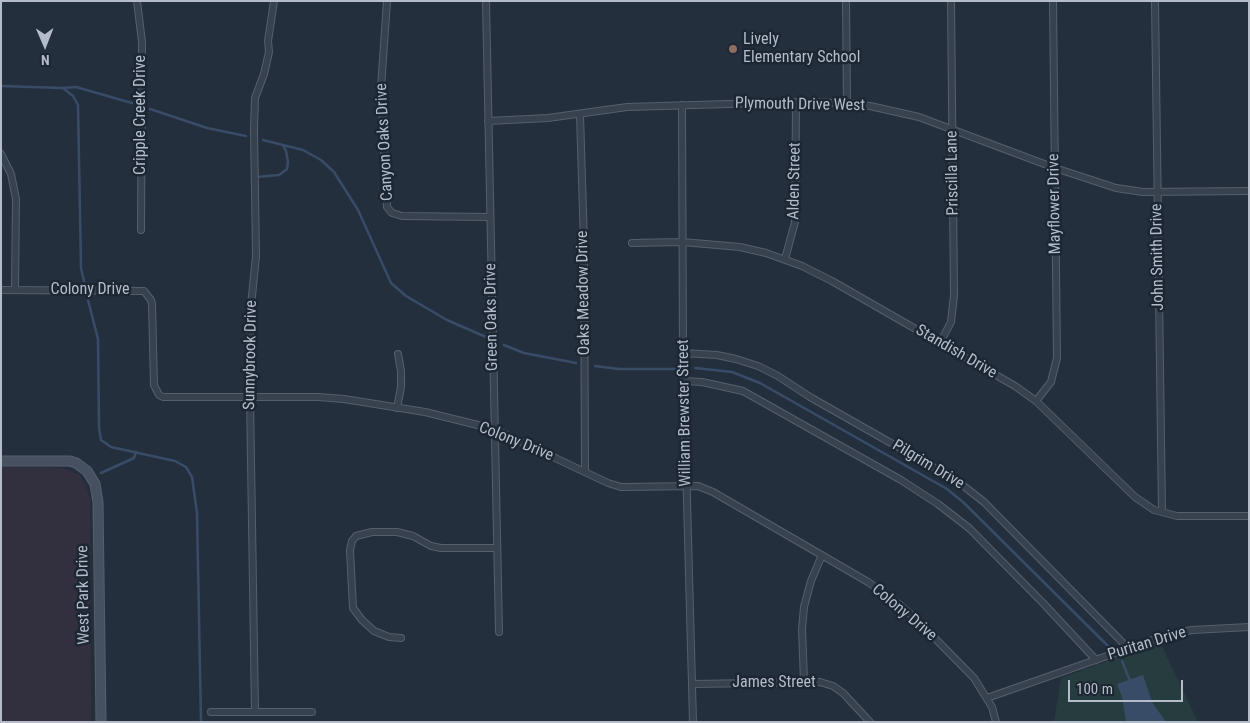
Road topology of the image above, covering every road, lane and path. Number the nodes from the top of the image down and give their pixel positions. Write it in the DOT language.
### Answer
graph roads {
  1 [pos="137,1"];
  2 [pos="274,1"];
  3 [pos="386,1"];
  4 [pos="486,1"];
  5 [pos="846,1"];
  6 [pos="951,1"];
  7 [pos="1052,1"];
  8 [pos="1155,1"];
  9 [pos="796,102"];
  10 [pos="847,103"];
  11 [pos="682,105"];
  12 [pos="580,115"];
  13 [pos="488,121"];
  14 [pos="952,129"];
  15 [pos="1,154"];
  16 [pos="1055,168"];
  17 [pos="1249,191"];
  18 [pos="1157,192"];
  19 [pos="490,217"];
  20 [pos="141,230"];
  21 [pos="682,242"];
  22 [pos="632,243"];
  23 [pos="784,259"];
  24 [pos="1,290"];
  25 [pos="15,290"];
  26 [pos="940,343"];
  27 [pos="683,353"];
  28 [pos="398,354"];
  29 [pos="684,381"];
  30 [pos="250,397"];
  31 [pos="1036,401"];
  32 [pos="397,408"];
  33 [pos="494,429"];
  34 [pos="1,461"];
  35 [pos="585,472"];
  36 [pos="686,486"];
  37 [pos="1162,512"];
  38 [pos="1249,516"];
  39 [pos="497,548"];
  40 [pos="822,555"];
  41 [pos="1249,627"];
  42 [pos="499,632"];
  43 [pos="401,638"];
  44 [pos="1128,648"];
  45 [pos="1096,660"];
  46 [pos="804,681"];
  47 [pos="692,684"];
  48 [pos="987,698"];
  49 [pos="211,712"];
  50 [pos="254,712"];
  51 [pos="312,712"];
  52 [pos="101,722"];
  53 [pos="693,722"];
  54 [pos="870,722"];
  55 [pos="996,722"];
  1 -- 20 [label="street, Cripple Creek Drive"];
  2 -- 30 [label="street, Sunnybrook Drive"];
  3 -- 19 [label="street, Canyon Oaks Drive"];
  4 -- 13 [label="street, Green Oaks Drive"];
  5 -- 10 [label="street"];
  6 -- 14 [label="street, Priscilla Lane"];
  7 -- 16 [label="street, Mayflower Drive"];
  8 -- 18 [label="street, John Smith Drive"];
  9 -- 10 [label="street, Plymouth Drive West"];
  9 -- 11 [label="street, Plymouth Drive West"];
  9 -- 23 [label="street, Alden Street"];
  10 -- 14 [label="street, Plymouth Drive West"];
  11 -- 12 [label="street, Plymouth Drive West"];
  11 -- 21 [label="street, William Brewster Street"];
  12 -- 13 [label="street, Plymouth Drive West"];
  12 -- 35 [label="street, Oaks Meadow Drive"];
  13 -- 19 [label="street, Green Oaks Drive"];
  14 -- 16 [label="street, Plymouth Drive West"];
  14 -- 26 [label="street, Priscilla Lane"];
  15 -- 25 [label="street"];
  16 -- 18 [label="street, Plymouth Drive West"];
  16 -- 31 [label="street, Mayflower Drive"];
  17 -- 18 [label="street, Plymouth Drive West"];
  18 -- 37 [label="street, John Smith Drive"];
  19 -- 33 [label="street, Green Oaks Drive"];
  21 -- 22 [label="street, Standish Drive"];
  21 -- 23 [label="street, Standish Drive"];
  21 -- 27 [label="street, William Brewster Street"];
  23 -- 26 [label="street, Standish Drive"];
  24 -- 25 [label="street, Colony Drive"];
  25 -- 30 [label="street, Colony Drive"];
  26 -- 31 [label="street, Standish Drive"];
  27 -- 29 [label="street, William Brewster Street"];
  27 -- 44 [label="street, Pilgrim Drive"];
  28 -- 32 [label="street"];
  29 -- 36 [label="street, William Brewster Street"];
  29 -- 45 [label="street, Pilgrim Drive"];
  30 -- 32 [label="street, Colony Drive"];
  30 -- 50 [label="street, Sunnybrook Drive"];
  31 -- 37 [label="street, Standish Drive"];
  32 -- 33 [label="street, Colony Drive"];
  33 -- 35 [label="street, Colony Drive"];
  33 -- 39 [label="street, Green Oaks Drive"];
  34 -- 52 [label="street, West Park Drive"];
  35 -- 36 [label="street, Colony Drive"];
  36 -- 40 [label="street, Colony Drive"];
  36 -- 47 [label="street, William Brewster Street"];
  37 -- 38 [label="street, Standish Drive"];
  39 -- 42 [label="street, Green Oaks Drive"];
  39 -- 43 [label="street"];
  40 -- 46 [label="street"];
  40 -- 48 [label="street, Colony Drive"];
  41 -- 44 [label="street, Puritan Drive"];
  44 -- 45 [label="street, Puritan Drive"];
  45 -- 48 [label="street, Puritan Drive"];
  46 -- 47 [label="street, James Street"];
  46 -- 54 [label="street, James Street"];
  47 -- 53 [label="street, William Brewster Street"];
  48 -- 55 [label="street"];
  49 -- 50 [label="street"];
  50 -- 51 [label="street"];
}
